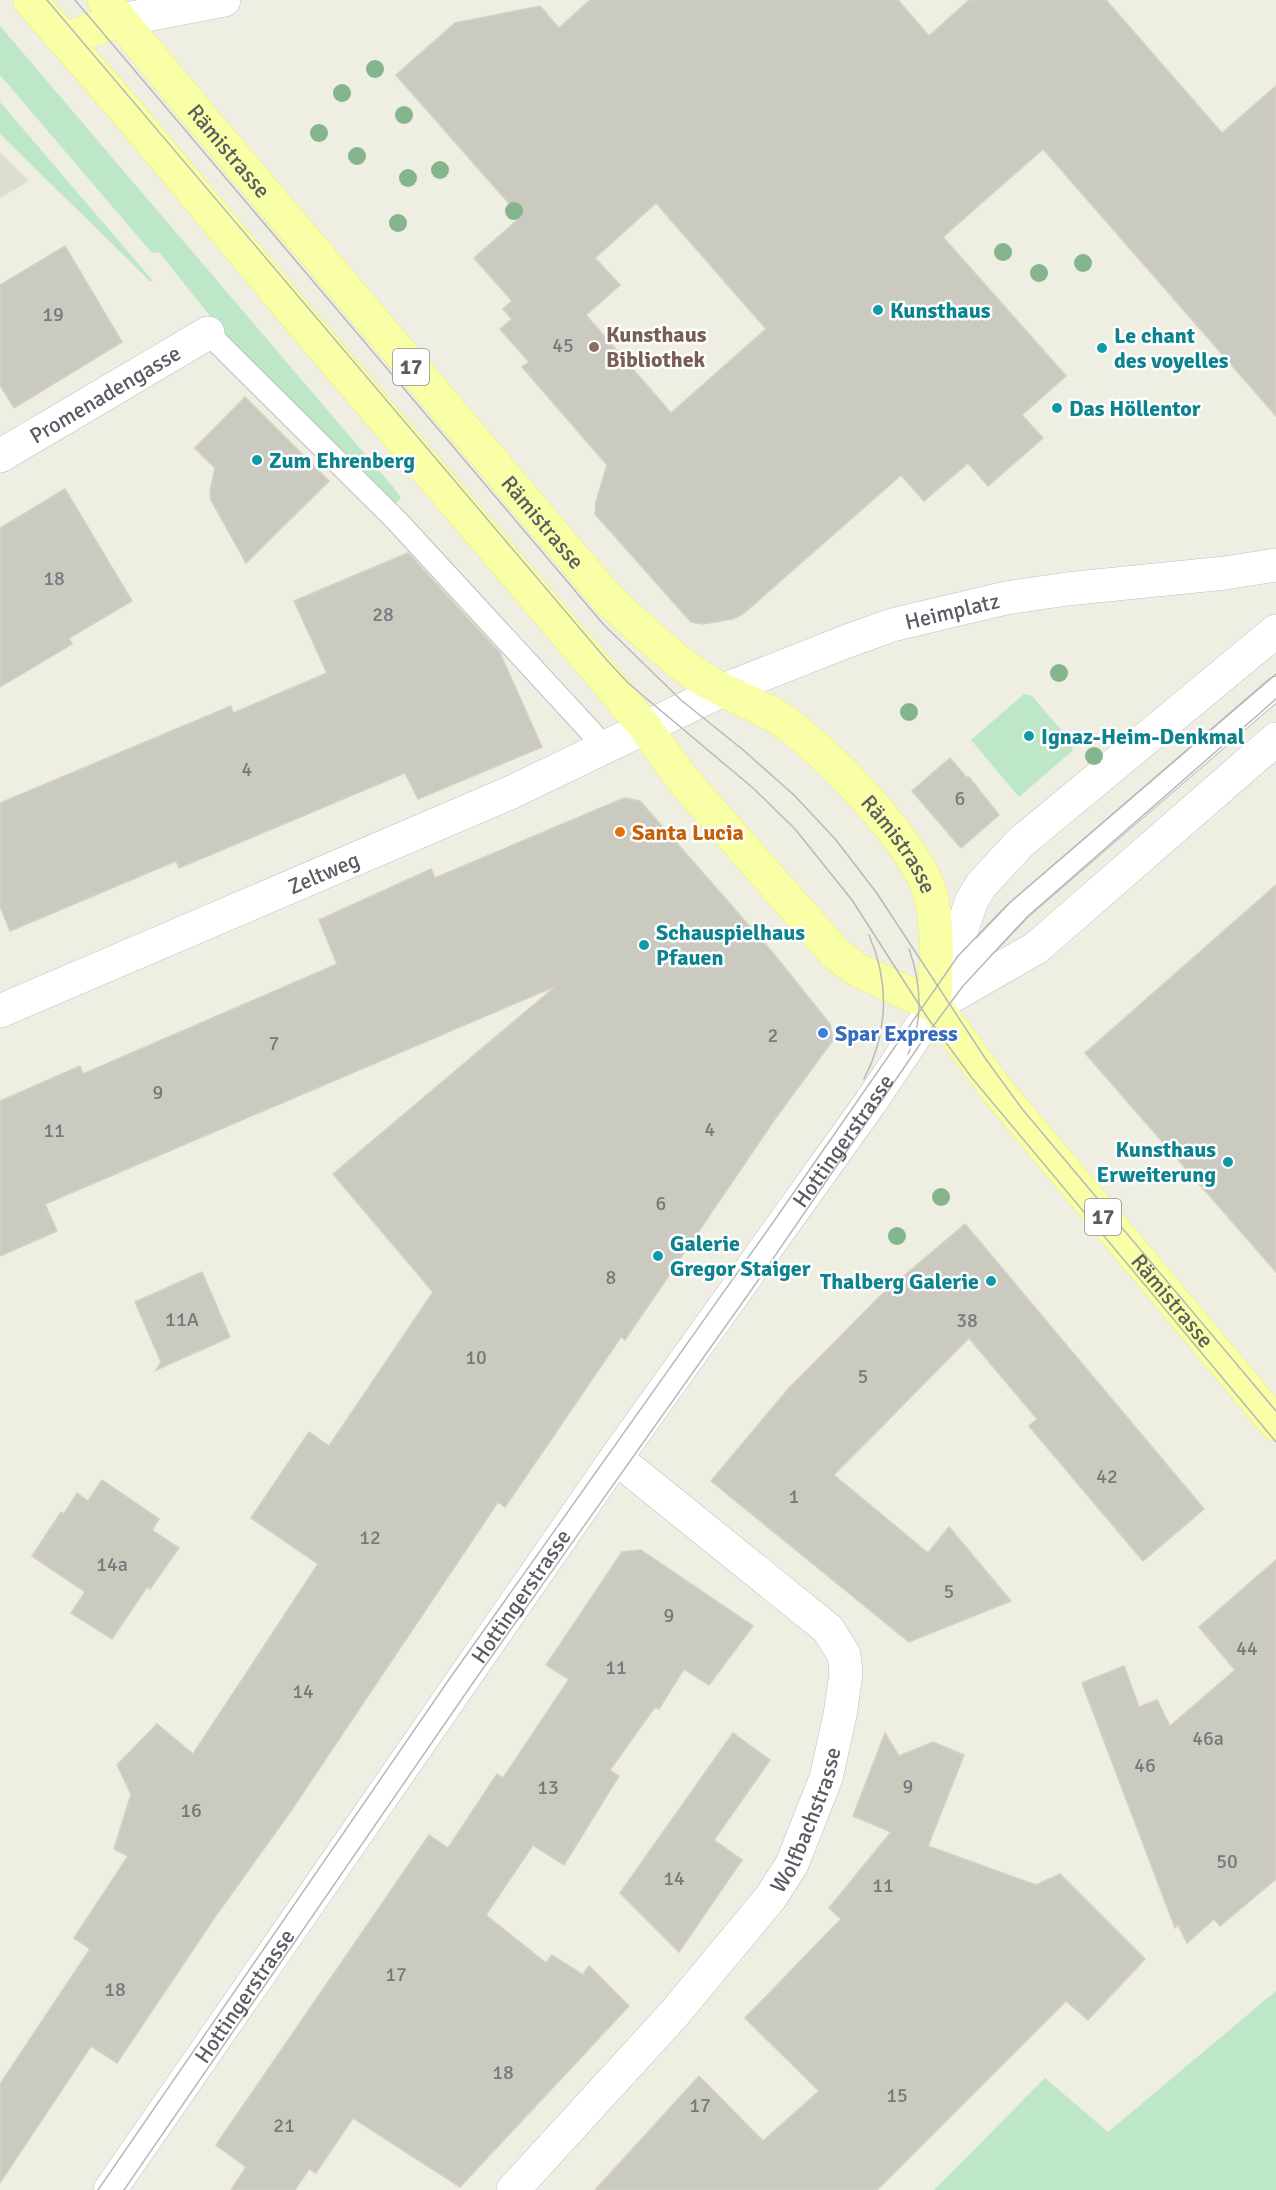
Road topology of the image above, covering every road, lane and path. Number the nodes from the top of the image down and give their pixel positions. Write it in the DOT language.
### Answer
graph roads {
  1 [pos="30,0"];
  2 [pos="224,0"];
  3 [pos="113,10"];
  4 [pos="65,39"];
  5 [pos="208,333"];
  6 [pos="0,456"];
  7 [pos="1276,565"];
  8 [pos="1276,631"];
  9 [pos="1276,688"];
  10 [pos="723,690"];
  11 [pos="644,726"];
  12 [pos="1276,739"];
  13 [pos="605,747"];
  14 [pos="935,1006"];
  15 [pos="0,1011"];
  16 [pos="1276,1424"];
  17 [pos="616,1458"];
  18 [pos="110,2190"];
  19 [pos="513,2190"];
  1 -- 4 [label="main road, Rämistrasse / 17"];
  2 -- 3 [label="street"];
  3 -- 4 [label="main road"];
  3 -- 10 [label="main road, Rämistrasse / 17"];
  4 -- 11 [label="main road, Rämistrasse / 17"];
  5 -- 6 [label="street, Promenadengasse"];
  5 -- 13 [label="lane"];
  7 -- 10 [label="street, Heimplatz"];
  8 -- 14 [label="street"];
  9 -- 14 [label="lane"];
  10 -- 11 [label="street, Heimplatz"];
  10 -- 14 [label="main road, Rämistrasse / 17"];
  11 -- 13 [label="street, Zeltweg"];
  11 -- 14 [label="main road, Rämistrasse / 17"];
  12 -- 14 [label="street"];
  13 -- 15 [label="street, Zeltweg"];
  14 -- 16 [label="main road, Rämistrasse / 17"];
  14 -- 17 [label="street, Hottingerstrasse"];
  17 -- 18 [label="street, Hottingerstrasse"];
  17 -- 19 [label="street, Wolfbachstrasse"];
}
